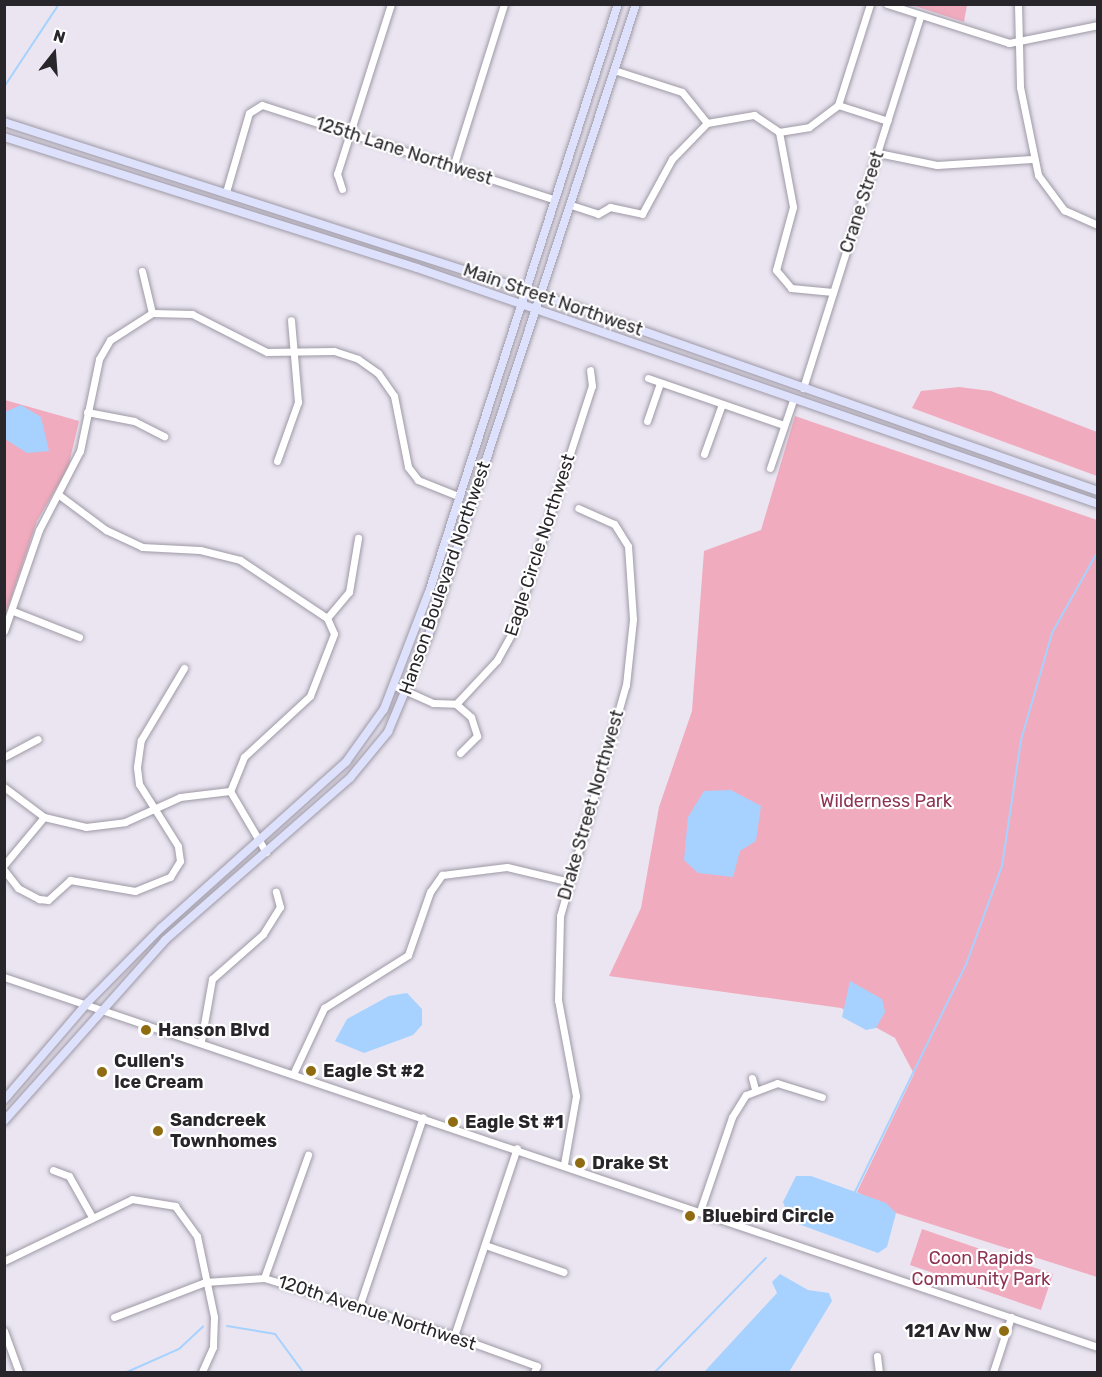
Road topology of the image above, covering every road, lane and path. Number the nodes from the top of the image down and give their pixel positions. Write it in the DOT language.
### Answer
graph roads {
  1 [pos="391,4"];
  2 [pos="504,4"];
  3 [pos="618,4"];
  4 [pos="636,4"];
  5 [pos="870,4"];
  6 [pos="886,4"];
  7 [pos="1018,4"];
  8 [pos="920,16"];
  9 [pos="1098,24"];
  10 [pos="1017,43"];
  11 [pos="614,70"];
  12 [pos="838,105"];
  13 [pos="888,121"];
  14 [pos="4,122"];
  15 [pos="707,123"];
  16 [pos="779,132"];
  17 [pos="350,133"];
  18 [pos="4,137"];
  19 [pos="878,153"];
  20 [pos="1032,159"];
  21 [pos="453,167"];
  22 [pos="342,189"];
  23 [pos="226,192"];
  24 [pos="553,199"];
  25 [pos="571,206"];
  26 [pos="1098,225"];
  27 [pos="142,271"];
  28 [pos="523,289"];
  29 [pos="833,292"];
  30 [pos="541,295"];
  31 [pos="518,304"];
  32 [pos="536,310"];
  33 [pos="152,313"];
  34 [pos="291,321"];
  35 [pos="296,354"];
  36 [pos="590,370"];
  37 [pos="648,378"];
  38 [pos="660,383"];
  39 [pos="803,388"];
  40 [pos="793,400"];
  41 [pos="722,404"];
  42 [pos="87,412"];
  43 [pos="647,422"];
  44 [pos="784,425"];
  45 [pos="164,436"];
  46 [pos="704,454"];
  47 [pos="277,461"];
  48 [pos="770,468"];
  49 [pos="1098,491"];
  50 [pos="59,495"];
  51 [pos="458,496"];
  52 [pos="1098,504"];
  53 [pos="578,508"];
  54 [pos="358,538"];
  55 [pos="13,610"];
  56 [pos="327,618"];
  57 [pos="4,631"];
  58 [pos="79,637"];
  59 [pos="184,668"];
  60 [pos="395,686"];
  61 [pos="407,693"];
  62 [pos="456,704"];
  63 [pos="38,738"];
  64 [pos="460,753"];
  65 [pos="4,757"];
  66 [pos="4,788"];
  67 [pos="230,791"];
  68 [pos="153,808"];
  69 [pos="44,817"];
  70 [pos="258,841"];
  71 [pos="266,852"];
  72 [pos="4,865"];
  73 [pos="4,870"];
  74 [pos="566,881"];
  75 [pos="276,892"];
  76 [pos="4,977"];
  77 [pos="87,1003"];
  78 [pos="102,1008"];
  79 [pos="201,1041"];
  80 [pos="294,1072"];
  81 [pos="752,1078"];
  82 [pos="755,1089"];
  83 [pos="822,1097"];
  84 [pos="4,1100"];
  85 [pos="423,1117"];
  86 [pos="4,1121"];
  87 [pos="517,1148"];
  88 [pos="308,1155"];
  89 [pos="564,1164"];
  90 [pos="53,1170"];
  91 [pos="700,1211"];
  92 [pos="91,1215"];
  93 [pos="486,1245"];
  94 [pos="4,1261"];
  95 [pos="564,1272"];
  96 [pos="264,1278"];
  97 [pos="206,1282"];
  98 [pos="360,1304"];
  99 [pos="114,1317"];
  100 [pos="1011,1317"];
  101 [pos="4,1331"];
  102 [pos="454,1336"];
  103 [pos="1098,1347"];
  104 [pos="877,1356"];
  105 [pos="535,1369"];
  106 [pos="19,1372"];
  107 [pos="202,1372"];
  108 [pos="879,1372"];
  109 [pos="993,1372"];
  1 -- 17 [label="street"];
  2 -- 21 [label="street"];
  3 -- 24 [label="main road, Hanson Boulevard Northwest"];
  4 -- 11 [label="main road, Hanson Boulevard Northwest"];
  5 -- 12 [label="street"];
  6 -- 8 [label="street"];
  7 -- 10 [label="street"];
  8 -- 10 [label="street"];
  8 -- 13 [label="street, Crane Street"];
  9 -- 10 [label="street"];
  10 -- 20 [label="street"];
  11 -- 15 [label="street"];
  11 -- 25 [label="main road, Hanson Boulevard Northwest"];
  12 -- 13 [label="street"];
  12 -- 16 [label="street"];
  13 -- 19 [label="street, Crane Street"];
  14 -- 23 [label="main road, Main Street Northwest"];
  15 -- 16 [label="street"];
  15 -- 25 [label="street"];
  16 -- 29 [label="street"];
  17 -- 21 [label="street, 125th Lane Northwest"];
  17 -- 22 [label="street"];
  17 -- 23 [label="street, 125th Lane Northwest"];
  18 -- 31 [label="main road, Main Street Northwest"];
  19 -- 20 [label="street"];
  19 -- 29 [label="street, Crane Street"];
  20 -- 26 [label="street"];
  21 -- 24 [label="street, 125th Lane Northwest"];
  23 -- 28 [label="main road, Main Street Northwest"];
  24 -- 28 [label="main road, Hanson Boulevard Northwest"];
  25 -- 30 [label="main road, Hanson Boulevard Northwest"];
  27 -- 33 [label="street"];
  28 -- 30 [label="main road, Main Street Northwest"];
  28 -- 31 [label="main road, Hanson Boulevard Northwest"];
  29 -- 39 [label="street, Crane Street"];
  30 -- 32 [label="main road, Hanson Boulevard Northwest"];
  30 -- 39 [label="main road, Main Street Northwest"];
  31 -- 32 [label="main road, Main Street Northwest"];
  31 -- 51 [label="main road, Hanson Boulevard Northwest"];
  32 -- 40 [label="main road, Main Street Northwest"];
  32 -- 61 [label="main road, Hanson Boulevard Northwest"];
  33 -- 35 [label="street"];
  33 -- 42 [label="street"];
  34 -- 35 [label="street"];
  35 -- 47 [label="street"];
  35 -- 51 [label="street"];
  36 -- 62 [label="street, Eagle Circle Northwest"];
  37 -- 38 [label="street"];
  38 -- 41 [label="street"];
  38 -- 43 [label="street"];
  39 -- 49 [label="main road, Main Street Northwest"];
  40 -- 44 [label="street"];
  40 -- 52 [label="main road, Main Street Northwest"];
  41 -- 44 [label="street"];
  41 -- 46 [label="street"];
  42 -- 45 [label="street"];
  42 -- 50 [label="street"];
  44 -- 48 [label="street"];
  50 -- 55 [label="street"];
  50 -- 56 [label="street"];
  51 -- 60 [label="main road, Hanson Boulevard Northwest"];
  53 -- 74 [label="street, Drake Street Northwest"];
  54 -- 56 [label="street"];
  55 -- 57 [label="street"];
  55 -- 58 [label="street"];
  56 -- 67 [label="street"];
  59 -- 68 [label="street"];
  60 -- 61 [label="street"];
  60 -- 70 [label="main road, Hanson Boulevard Northwest"];
  61 -- 62 [label="street"];
  61 -- 71 [label="main road, Hanson Boulevard Northwest"];
  62 -- 64 [label="street"];
  63 -- 65 [label="street"];
  66 -- 69 [label="street"];
  67 -- 68 [label="street"];
  67 -- 70 [label="street"];
  68 -- 69 [label="street"];
  68 -- 73 [label="street"];
  69 -- 72 [label="street"];
  70 -- 71 [label="street"];
  70 -- 77 [label="main road, Hanson Boulevard Northwest"];
  71 -- 78 [label="main road, Hanson Boulevard Northwest"];
  74 -- 80 [label="street"];
  74 -- 89 [label="street, Drake Street Northwest"];
  75 -- 79 [label="street"];
  76 -- 77 [label="street"];
  77 -- 78 [label="street"];
  77 -- 84 [label="main road, Hanson Boulevard Northwest"];
  78 -- 79 [label="street"];
  78 -- 86 [label="main road, Hanson Boulevard Northwest"];
  79 -- 80 [label="street"];
  80 -- 85 [label="street"];
  81 -- 82 [label="street"];
  82 -- 83 [label="street"];
  82 -- 91 [label="street"];
  85 -- 87 [label="street"];
  85 -- 98 [label="street"];
  87 -- 89 [label="street"];
  87 -- 93 [label="street"];
  88 -- 96 [label="street"];
  89 -- 91 [label="street"];
  90 -- 92 [label="street"];
  91 -- 100 [label="street"];
  92 -- 94 [label="street"];
  92 -- 97 [label="street"];
  93 -- 95 [label="street"];
  93 -- 102 [label="street"];
  96 -- 97 [label="street, 120th Avenue Northwest"];
  96 -- 98 [label="street, 120th Avenue Northwest"];
  97 -- 99 [label="street, 120th Avenue Northwest"];
  97 -- 107 [label="street"];
  98 -- 102 [label="street, 120th Avenue Northwest"];
  100 -- 103 [label="street"];
  100 -- 109 [label="street"];
  101 -- 106 [label="street"];
  102 -- 105 [label="street, 120th Avenue Northwest"];
  104 -- 108 [label="street"];
}
